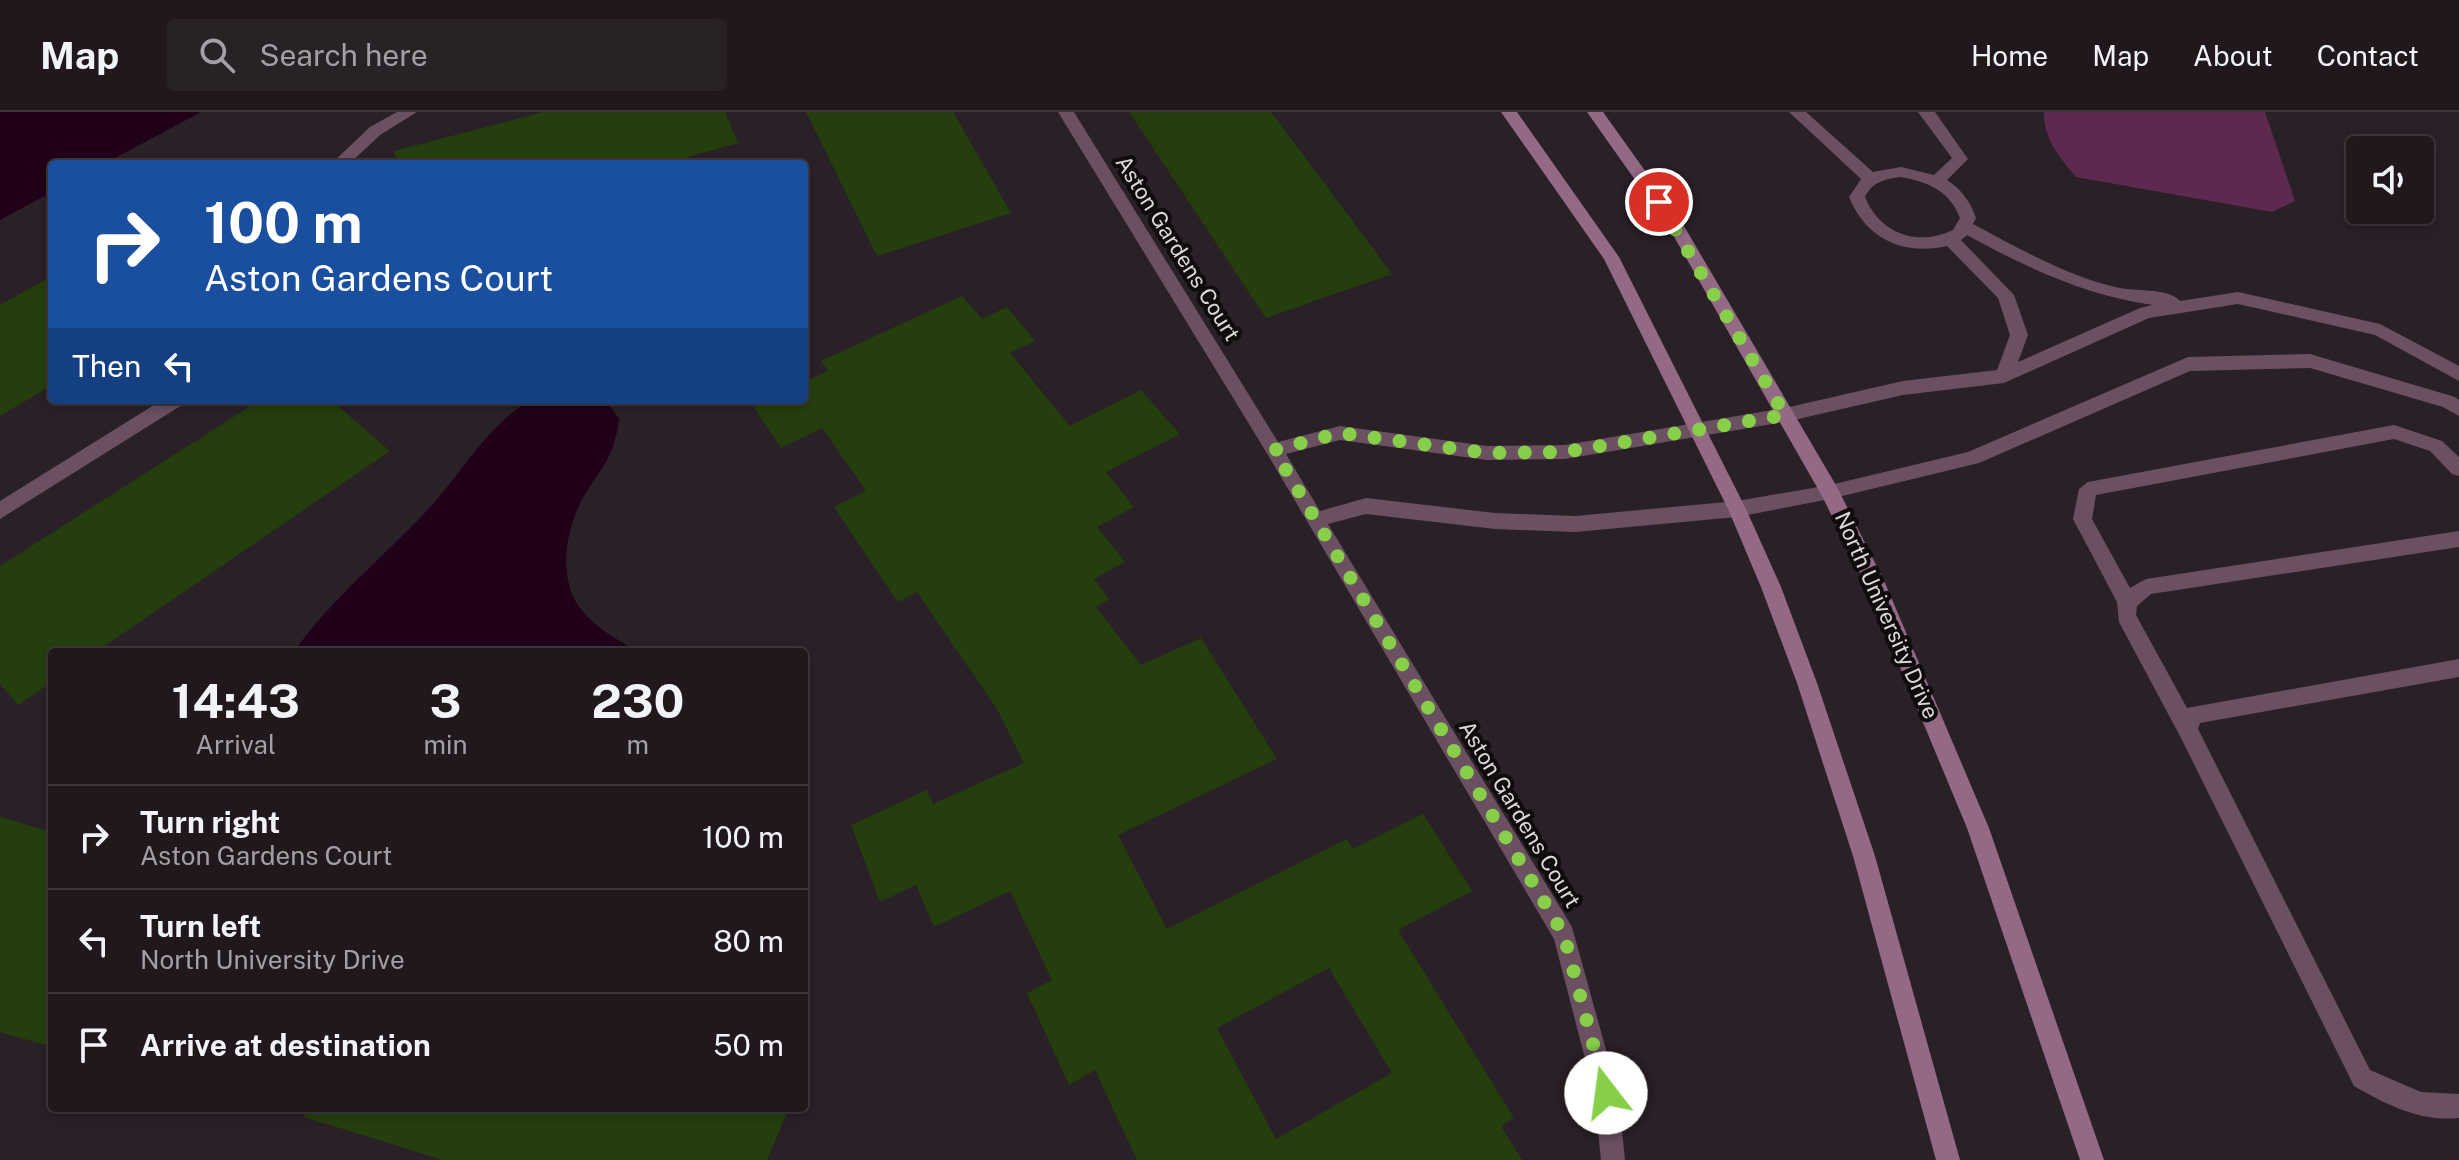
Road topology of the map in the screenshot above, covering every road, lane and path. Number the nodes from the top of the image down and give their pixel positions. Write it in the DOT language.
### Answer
graph roads {
  1 [pos="409,112"];
  2 [pos="1066,112"];
  3 [pos="1509,112"];
  4 [pos="1595,112"];
  5 [pos="1797,112"];
  6 [pos="1926,112"];
  7 [pos="343,160"];
  8 [pos="1870,178"];
  9 [pos="1937,181"];
  10 [pos="1965,227"];
  11 [pos="1951,240"];
  12 [pos="2196,304"];
  13 [pos="2459,374"];
  14 [pos="2004,376"];
  15 [pos="170,404"];
  16 [pos="2459,409"];
  17 [pos="1785,415"];
  18 [pos="1698,431"];
  19 [pos="1274,450"];
  20 [pos="2459,469"];
  21 [pos="1830,492"];
  22 [pos="1737,509"];
  23 [pos="0,511"];
  24 [pos="1316,520"];
  25 [pos="2459,539"];
  26 [pos="2127,602"];
  27 [pos="2459,668"];
  28 [pos="2187,729"];
  29 [pos="2459,1106"];
  30 [pos="1613,1160"];
  31 [pos="1948,1160"];
  32 [pos="2092,1160"];
  1 -- 7 [label="street"];
  2 -- 19 [label="street, Aston Gardens Court"];
  3 -- 18 [label="main road"];
  4 -- 17 [label="main road, North University Drive"];
  5 -- 8 [label="street"];
  6 -- 9 [label="street"];
  8 -- 9 [label="street"];
  8 -- 11 [label="street"];
  9 -- 10 [label="street"];
  10 -- 11 [label="street"];
  10 -- 12 [label="street"];
  11 -- 14 [label="street"];
  12 -- 13 [label="street"];
  12 -- 14 [label="street"];
  14 -- 17 [label="street"];
  15 -- 23 [label="street"];
  16 -- 21 [label="street"];
  17 -- 18 [label="street"];
  17 -- 21 [label="main road, North University Drive"];
  18 -- 19 [label="street"];
  18 -- 22 [label="main road"];
  19 -- 24 [label="street, Aston Gardens Court"];
  20 -- 26 [label="street"];
  21 -- 22 [label="street"];
  21 -- 32 [label="main road, North University Drive"];
  22 -- 24 [label="street"];
  22 -- 31 [label="main road"];
  24 -- 30 [label="street, Aston Gardens Court"];
  25 -- 26 [label="street"];
  26 -- 28 [label="street"];
  27 -- 28 [label="street"];
  28 -- 29 [label="street"];
}
